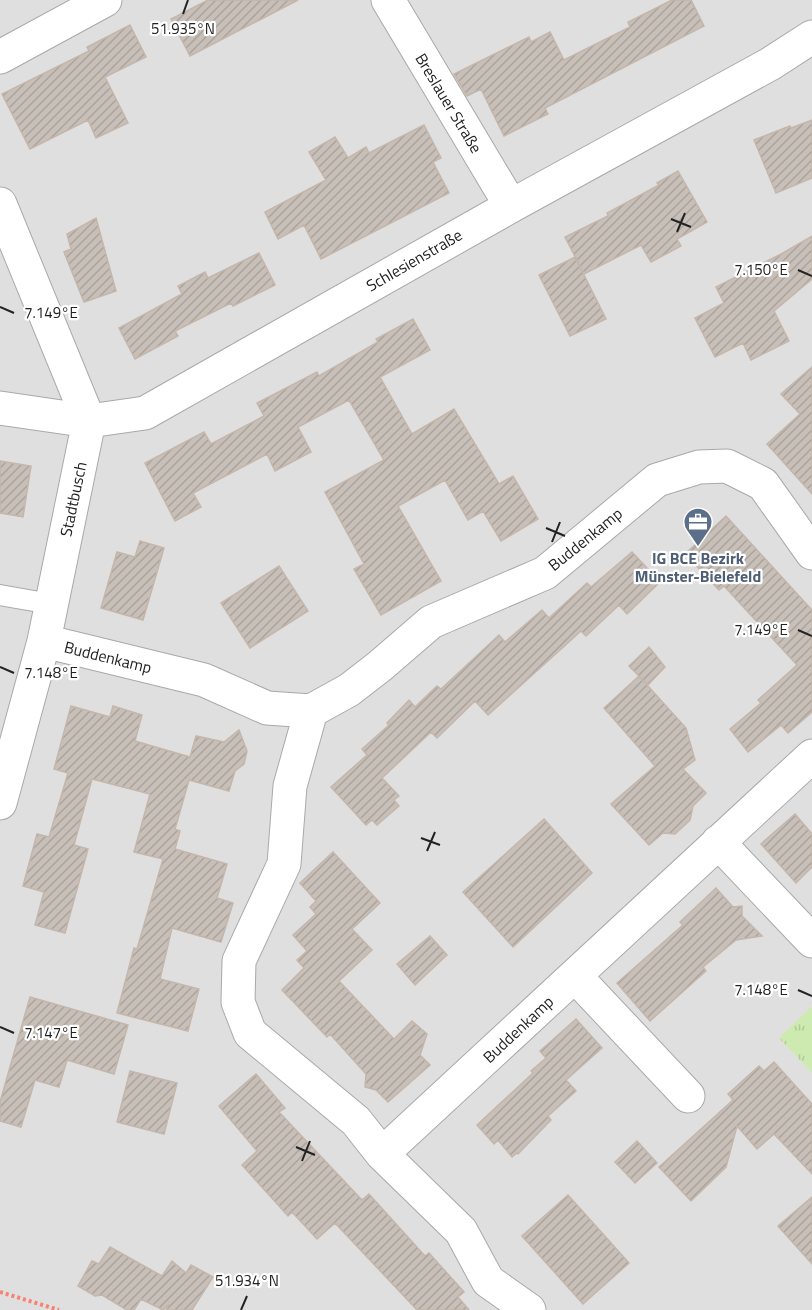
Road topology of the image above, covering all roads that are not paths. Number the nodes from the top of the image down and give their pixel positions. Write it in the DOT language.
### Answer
graph roads {
  1 [pos="105,0"];
  2 [pos="388,0"];
  3 [pos="812,37"];
  4 [pos="0,57"];
  5 [pos="0,204"];
  6 [pos="511,206"];
  7 [pos="0,408"];
  8 [pos="88,421"];
  9 [pos="812,553"];
  10 [pos="0,595"];
  11 [pos="51,604"];
  12 [pos="44,641"];
  13 [pos="310,711"];
  14 [pos="7,749"];
  15 [pos="812,756"];
  16 [pos="0,803"];
  17 [pos="718,842"];
  18 [pos="812,941"];
  19 [pos="575,976"];
  20 [pos="688,1096"];
  21 [pos="382,1154"];
  22 [pos="529,1310"];
  1 -- 4 [label="street"];
  2 -- 6 [label="street, Breslauer Straße"];
  3 -- 6 [label="street, Schlesienstraße"];
  5 -- 8 [label="street"];
  6 -- 8 [label="street, Schlesienstraße"];
  7 -- 8 [label="street, Schlesienstraße"];
  8 -- 11 [label="street, Stadtbusch"];
  9 -- 13 [label="street, Buddenkamp"];
  10 -- 11 [label="lane"];
  11 -- 12 [label="street, Stadtbusch"];
  12 -- 13 [label="street, Buddenkamp"];
  12 -- 14 [label="street, Stadtbusch"];
  13 -- 21 [label="street"];
  14 -- 16 [label="street, Stadtbusch"];
  15 -- 17 [label="street, Buddenkamp"];
  17 -- 18 [label="street"];
  17 -- 19 [label="street, Buddenkamp"];
  19 -- 20 [label="street"];
  19 -- 21 [label="street, Buddenkamp"];
  21 -- 22 [label="street"];
}
